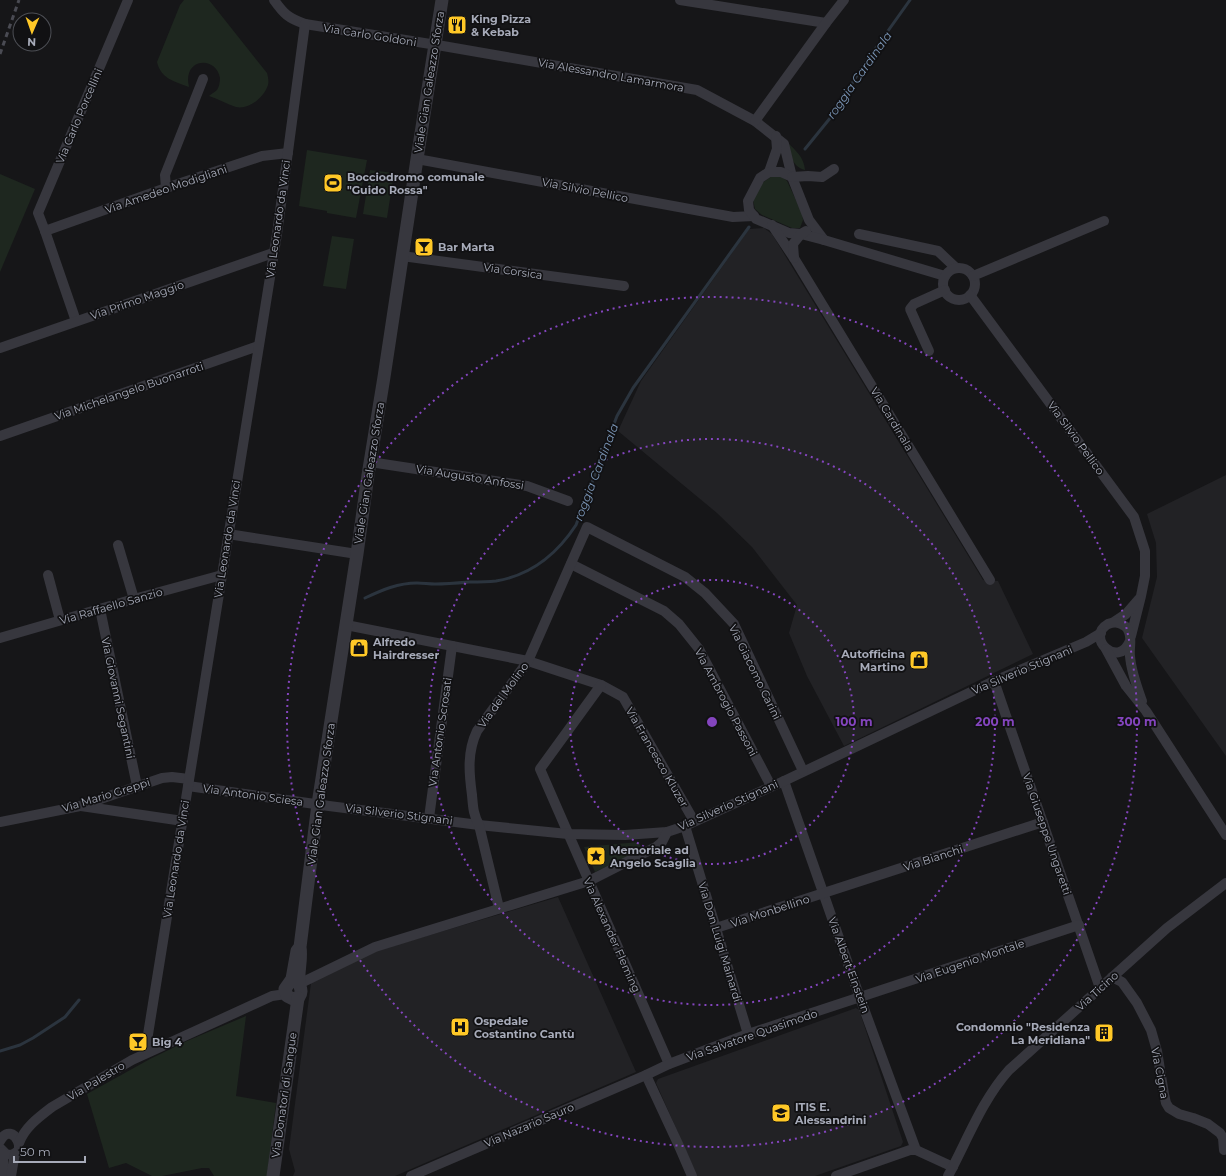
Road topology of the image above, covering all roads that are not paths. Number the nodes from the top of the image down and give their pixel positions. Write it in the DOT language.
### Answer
graph roads {
  1 [pos="128,0"];
  2 [pos="274,0"];
  3 [pos="442,0"];
  4 [pos="681,0"];
  5 [pos="844,0"];
  6 [pos="826,23"];
  7 [pos="305,24"];
  8 [pos="435,45"];
  9 [pos="204,79"];
  10 [pos="755,121"];
  11 [pos="776,136"];
  12 [pos="288,153"];
  13 [pos="417,158"];
  14 [pos="834,169"];
  15 [pos="769,172"];
  16 [pos="792,177"];
  17 [pos="166,188"];
  18 [pos="754,216"];
  19 [pos="809,220"];
  20 [pos="1104,221"];
  21 [pos="772,225"];
  22 [pos="45,231"];
  23 [pos="801,234"];
  24 [pos="859,234"];
  25 [pos="824,240"];
  26 [pos="273,253"];
  27 [pos="402,256"];
  28 [pos="794,258"];
  29 [pos="956,268"];
  30 [pos="945,276"];
  31 [pos="973,276"];
  32 [pos="624,286"];
  33 [pos="945,290"];
  34 [pos="970,295"];
  35 [pos="76,321"];
  36 [pos="258,346"];
  37 [pos="0,348"];
  38 [pos="929,351"];
  39 [pos="0,436"];
  40 [pos="370,462"];
  41 [pos="568,501"];
  42 [pos="587,527"];
  43 [pos="228,534"];
  44 [pos="118,545"];
  45 [pos="357,554"];
  46 [pos="571,564"];
  47 [pos="48,575"];
  48 [pos="222,575"];
  49 [pos="990,580"];
  50 [pos="1141,596"];
  51 [pos="134,599"];
  52 [pos="100,609"];
  53 [pos="60,620"];
  54 [pos="1114,622"];
  55 [pos="346,625"];
  56 [pos="1101,633"];
  57 [pos="0,638"];
  58 [pos="1130,639"];
  59 [pos="1086,642"];
  60 [pos="452,646"];
  61 [pos="1104,647"];
  62 [pos="528,660"];
  63 [pos="994,681"];
  64 [pos="601,685"];
  65 [pos="1146,711"];
  66 [pos="803,771"];
  67 [pos="784,781"];
  68 [pos="188,782"];
  69 [pos="137,786"];
  70 [pos="770,786"];
  71 [pos="318,804"];
  72 [pos="80,806"];
  73 [pos="428,818"];
  74 [pos="183,821"];
  75 [pos="694,821"];
  76 [pos="0,822"];
  77 [pos="1043,822"];
  78 [pos="479,824"];
  79 [pos="684,826"];
  80 [pos="667,832"];
  81 [pos="568,834"];
  82 [pos="1226,835"];
  83 [pos="588,880"];
  84 [pos="1226,883"];
  85 [pos="824,894"];
  86 [pos="499,908"];
  87 [pos="1079,925"];
  88 [pos="716,928"];
  89 [pos="1112,977"];
  90 [pos="1100,988"];
  91 [pos="293,992"];
  92 [pos="860,998"];
  93 [pos="748,1034"];
  94 [pos="145,1054"];
  95 [pos="669,1064"];
  96 [pos="646,1075"];
  97 [pos="10,1137"];
  98 [pos="1,1150"];
  99 [pos="916,1150"];
  100 [pos="1224,1150"];
  101 [pos="15,1153"];
  102 [pos="950,1171"];
  103 [pos="3,1176"];
  104 [pos="11,1176"];
  105 [pos="273,1176"];
  106 [pos="411,1176"];
  107 [pos="692,1176"];
  108 [pos="836,1176"];
  1 -- 22 [label="street, Via Carlo Porcellini"];
  2 -- 7 [label="street, Via Carlo Goldoni"];
  3 -- 8 [label="street, Viale Gian Galeazzo Sforza"];
  4 -- 6 [label="street"];
  5 -- 6 [label="street"];
  6 -- 10 [label="street"];
  7 -- 8 [label="street, Via Carlo Goldoni"];
  7 -- 12 [label="street, Via Leonardo da Vinci"];
  8 -- 10 [label="street, Via Alessandro Lamarmora"];
  8 -- 13 [label="street, Viale Gian Galeazzo Sforza"];
  9 -- 17 [label="street"];
  10 -- 11 [label="street, Via Alessandro Lamarmora"];
  11 -- 15 [label="street"];
  11 -- 16 [label="street, Via Alessandro Lamarmora"];
  12 -- 17 [label="street, Via Amedeo Modigliani"];
  12 -- 26 [label="street, Via Leonardo da Vinci"];
  13 -- 18 [label="street, Via Silvio Pellico"];
  13 -- 27 [label="street, Viale Gian Galeazzo Sforza"];
  14 -- 16 [label="street"];
  15 -- 16 [label="street"];
  15 -- 18 [label="street"];
  16 -- 19 [label="street"];
  17 -- 22 [label="street, Via Amedeo Modigliani"];
  18 -- 21 [label="street"];
  19 -- 23 [label="street"];
  19 -- 25 [label="street"];
  20 -- 31 [label="street"];
  21 -- 23 [label="street"];
  21 -- 28 [label="street, Via Cardinala"];
  22 -- 35 [label="street, Via Carlo Porcellini"];
  23 -- 25 [label="street"];
  23 -- 28 [label="street"];
  24 -- 29 [label="street"];
  25 -- 30 [label="street"];
  26 -- 35 [label="street, Via Primo Maggio"];
  26 -- 36 [label="street, Via Leonardo da Vinci"];
  27 -- 32 [label="street, Via Corsica"];
  27 -- 40 [label="street, Viale Gian Galeazzo Sforza"];
  28 -- 49 [label="street, Via Cardinala"];
  29 -- 30 [label="street"];
  29 -- 31 [label="street"];
  30 -- 33 [label="street"];
  31 -- 34 [label="street"];
  33 -- 34 [label="street"];
  33 -- 38 [label="street"];
  34 -- 50 [label="street, Via Silvio Pellico"];
  35 -- 37 [label="street, Via Primo Maggio"];
  36 -- 39 [label="street, Via Michelangelo Buonarroti"];
  36 -- 43 [label="street, Via Leonardo da Vinci"];
  40 -- 41 [label="street, Via Augusto Anfossi"];
  40 -- 45 [label="street, Viale Gian Galeazzo Sforza"];
  42 -- 46 [label="street, Via del Molino"];
  42 -- 66 [label="street, Via Giacomo Carini"];
  43 -- 45 [label="street"];
  43 -- 48 [label="street, Via Leonardo da Vinci"];
  44 -- 51 [label="street"];
  45 -- 55 [label="street, Viale Gian Galeazzo Sforza"];
  46 -- 62 [label="street, Via del Molino"];
  46 -- 70 [label="street, Via Ambrogio Passoni"];
  47 -- 53 [label="street"];
  48 -- 51 [label="street, Via Raffaello Sanzio"];
  48 -- 68 [label="street, Via Leonardo da Vinci"];
  50 -- 54 [label="street, Via Silvio Pellico"];
  50 -- 58 [label="street, Via Silvio Pellico"];
  51 -- 52 [label="street, Via Raffaello Sanzio"];
  52 -- 53 [label="street, Via Raffaello Sanzio"];
  52 -- 69 [label="street, Via Giovanni Segantini"];
  53 -- 57 [label="street, Via Raffaello Sanzio"];
  54 -- 56 [label="street"];
  54 -- 58 [label="street"];
  55 -- 60 [label="street, Via Francesco Kluzer"];
  55 -- 71 [label="street, Viale Gian Galeazzo Sforza"];
  56 -- 59 [label="street, Via Silverio Stignani"];
  56 -- 61 [label="street"];
  58 -- 61 [label="street"];
  58 -- 65 [label="street"];
  59 -- 61 [label="street, Via Silverio Stignani"];
  59 -- 63 [label="street, Via Silverio Stignani"];
  60 -- 62 [label="street, Via Francesco Kluzer"];
  60 -- 73 [label="street, Via Antonio Scrosati"];
  61 -- 65 [label="street"];
  62 -- 64 [label="street, Via Francesco Kluzer"];
  62 -- 78 [label="street, Via del Molino"];
  63 -- 66 [label="street, Via Silverio Stignani"];
  63 -- 77 [label="street, Via Giuseppe Ungaretti"];
  64 -- 75 [label="street, Via Francesco Kluzer"];
  64 -- 81 [label="street, Via Alexander Fleming"];
  65 -- 82 [label="street"];
  66 -- 67 [label="street, Via Silverio Stignani"];
  67 -- 70 [label="street, Via Silverio Stignani"];
  67 -- 85 [label="street, Via Albert Einstein"];
  68 -- 69 [label="street, Via Mario Greppi"];
  68 -- 71 [label="street, Via Antonio Sciesa"];
  68 -- 74 [label="street, Via Leonardo da Vinci"];
  69 -- 72 [label="street, Via Mario Greppi"];
  70 -- 75 [label="street, Via Silverio Stignani"];
  71 -- 73 [label="street, Via Silverio Stignani"];
  71 -- 91 [label="street, Viale Gian Galeazzo Sforza"];
  72 -- 74 [label="street"];
  72 -- 76 [label="street, Via Mario Greppi"];
  73 -- 78 [label="street, Via Silverio Stignani"];
  74 -- 94 [label="street, Via Leonardo da Vinci"];
  75 -- 79 [label="street, Via Silverio Stignani"];
  77 -- 85 [label="street, Via Bianchi"];
  77 -- 87 [label="street, Via Giuseppe Ungaretti"];
  78 -- 81 [label="street, Via Silverio Stignani"];
  78 -- 86 [label="street, Via del Molino"];
  79 -- 80 [label="street, Via Silverio Stignani"];
  79 -- 88 [label="street, Via Don Luigi Mainardi"];
  80 -- 81 [label="street, Via Silverio Stignani"];
  80 -- 83 [label="street, Via Palestro"];
  81 -- 83 [label="street, Via Alexander Fleming"];
  83 -- 86 [label="street, Via Palestro"];
  83 -- 95 [label="street, Via Alexander Fleming"];
  84 -- 89 [label="street, Via Ticino"];
  85 -- 88 [label="street, Via Monbellino"];
  85 -- 92 [label="street, Via Albert Einstein"];
  86 -- 91 [label="street, Via Palestro"];
  87 -- 90 [label="street, Via Giuseppe Ungaretti"];
  87 -- 92 [label="street, Via Eugenio Montale"];
  88 -- 93 [label="street, Via Don Luigi Mainardi"];
  89 -- 90 [label="street, Via Ticino"];
  89 -- 100 [label="street, Via Cigna"];
  90 -- 102 [label="street, Via Ticino"];
  91 -- 94 [label="street, Via Palestro"];
  91 -- 105 [label="street, Via Donatori di Sangue"];
  92 -- 93 [label="street, Via Salvatore Quasimodo"];
  92 -- 99 [label="street, Via Albert Einstein"];
  93 -- 95 [label="street, Via Salvatore Quasimodo"];
  94 -- 97 [label="street, Via Palestro"];
  95 -- 96 [label="street, Via Salvatore Quasimodo"];
  96 -- 106 [label="street, Via Nazario Sauro"];
  96 -- 107 [label="street"];
  97 -- 101 [label="street"];
  98 -- 101 [label="street"];
  98 -- 103 [label="street"];
  99 -- 102 [label="street"];
  99 -- 108 [label="street"];
  101 -- 104 [label="street"];
}
